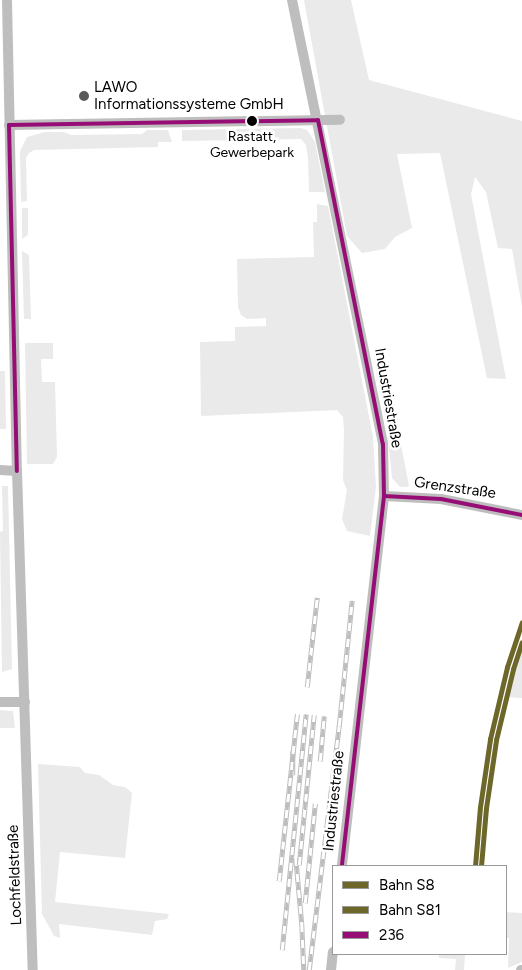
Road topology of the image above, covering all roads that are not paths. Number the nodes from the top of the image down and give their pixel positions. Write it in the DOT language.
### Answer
graph roads {
  1 [pos="7,0"];
  2 [pos="292,0"];
  3 [pos="318,120"];
  4 [pos="340,120"];
  5 [pos="9,125"];
  6 [pos="0,470"];
  7 [pos="16,471"];
  8 [pos="384,496"];
  9 [pos="522,515"];
  10 [pos="0,702"];
  11 [pos="25,702"];
  12 [pos="342,865"];
  13 [pos="333,955"];
  14 [pos="33,970"];
  15 [pos="331,970"];
  1 -- 5 [label="street, Lochfeldstraße"];
  2 -- 3 [label="street, Industriestraße"];
  3 -- 4 [label="street"];
  3 -- 5 [label="street"];
  3 -- 8 [label="street, Industriestraße"];
  5 -- 7 [label="street, Lochfeldstraße"];
  6 -- 7 [label="street"];
  7 -- 11 [label="street, Lochfeldstraße"];
  8 -- 9 [label="street, Grenzstraße"];
  8 -- 12 [label="street, Industriestraße"];
  10 -- 11 [label="street"];
  11 -- 14 [label="street, Lochfeldstraße"];
  13 -- 15 [label="street"];
}
